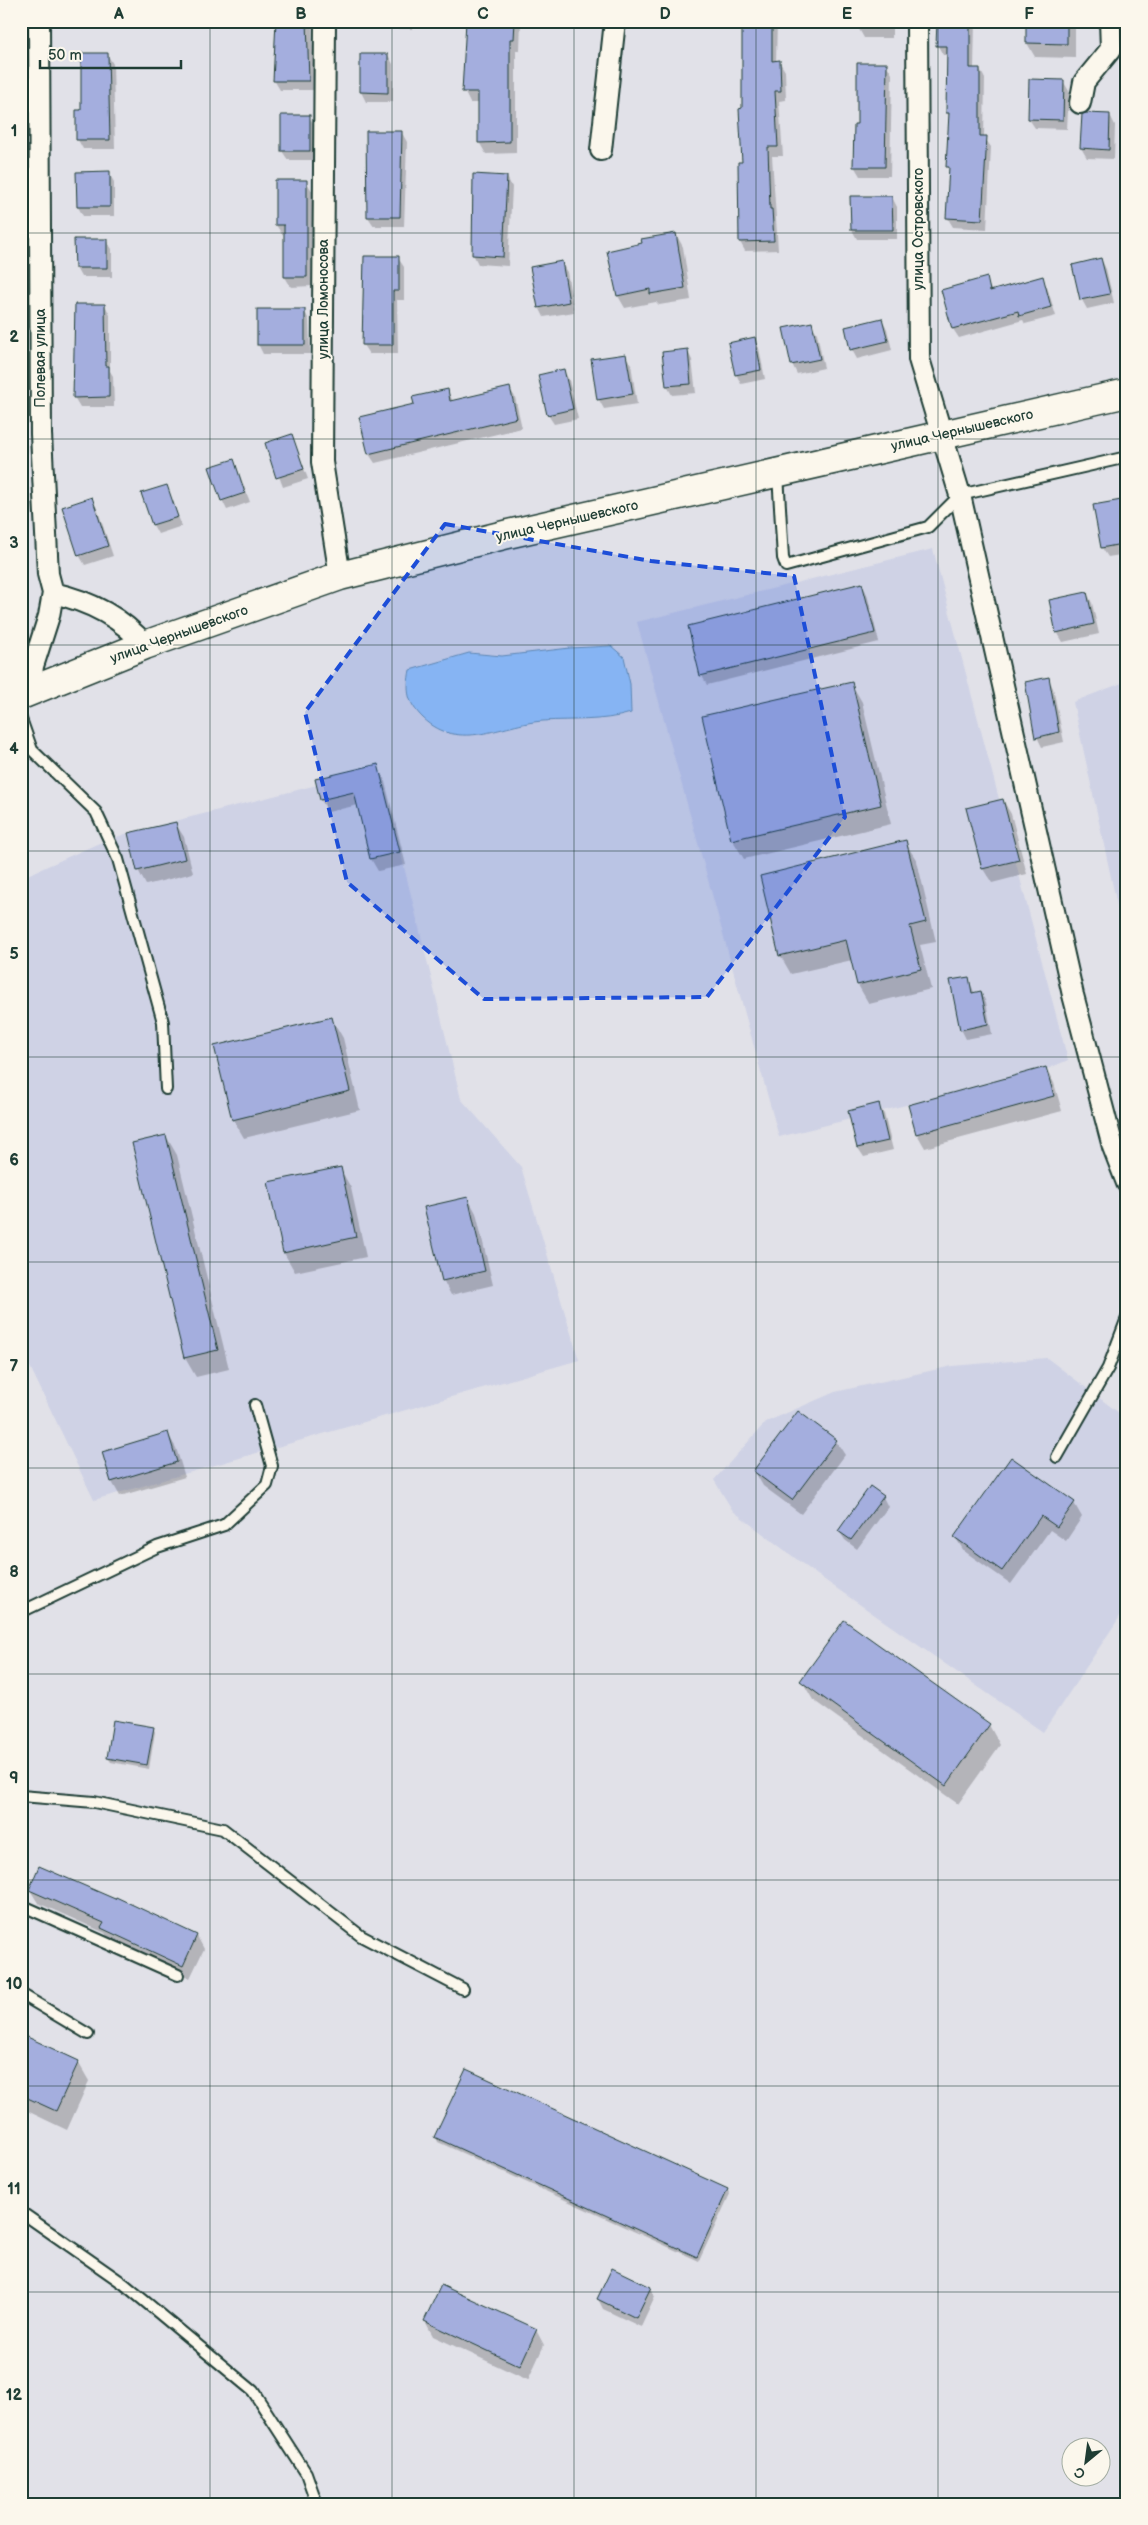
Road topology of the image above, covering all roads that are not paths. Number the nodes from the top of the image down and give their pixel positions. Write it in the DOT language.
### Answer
graph roads {
  1 [pos="39,21"];
  2 [pos="325,21"];
  3 [pos="615,21"];
  4 [pos="917,21"];
  5 [pos="1110,21"];
  6 [pos="1080,103"];
  7 [pos="601,150"];
  8 [pos="1127,393"];
  9 [pos="944,434"];
  10 [pos="1127,456"];
  11 [pos="778,473"];
  12 [pos="960,495"];
  13 [pos="340,576"];
  14 [pos="53,593"];
  15 [pos="145,645"];
  16 [pos="25,693"];
  17 [pos="21,719"];
  18 [pos="166,1089"];
  19 [pos="1127,1184"];
  20 [pos="1127,1318"];
  21 [pos="255,1405"];
  22 [pos="1057,1457"];
  23 [pos="21,1612"];
  24 [pos="21,1796"];
  25 [pos="21,1904"];
  26 [pos="178,1975"];
  27 [pos="463,1989"];
  28 [pos="21,1994"];
  29 [pos="88,2034"];
  30 [pos="21,2212"];
  31 [pos="317,2504"];
  1 -- 14 [label="street, Полевая улица"];
  2 -- 13 [label="street, улица Ломоносова"];
  3 -- 7 [label="street"];
  4 -- 9 [label="street, улица Островского"];
  5 -- 6 [label="street"];
  8 -- 9 [label="main road, улица Чернышевского"];
  9 -- 11 [label="main road, улица Чернышевского"];
  9 -- 12 [label="street, улица Островского"];
  10 -- 12 [label="lane"];
  11 -- 12 [label="lane"];
  11 -- 13 [label="main road, улица Чернышевского"];
  12 -- 19 [label="street, улица Островского"];
  13 -- 15 [label="main road, улица Чернышевского"];
  14 -- 15 [label="street"];
  14 -- 16 [label="street, Полевая улица"];
  15 -- 16 [label="main road, улица Чернышевского"];
  17 -- 18 [label="lane"];
  20 -- 22 [label="lane"];
  21 -- 23 [label="lane"];
  24 -- 27 [label="lane"];
  25 -- 26 [label="lane"];
  28 -- 29 [label="lane"];
  30 -- 31 [label="lane"];
}
